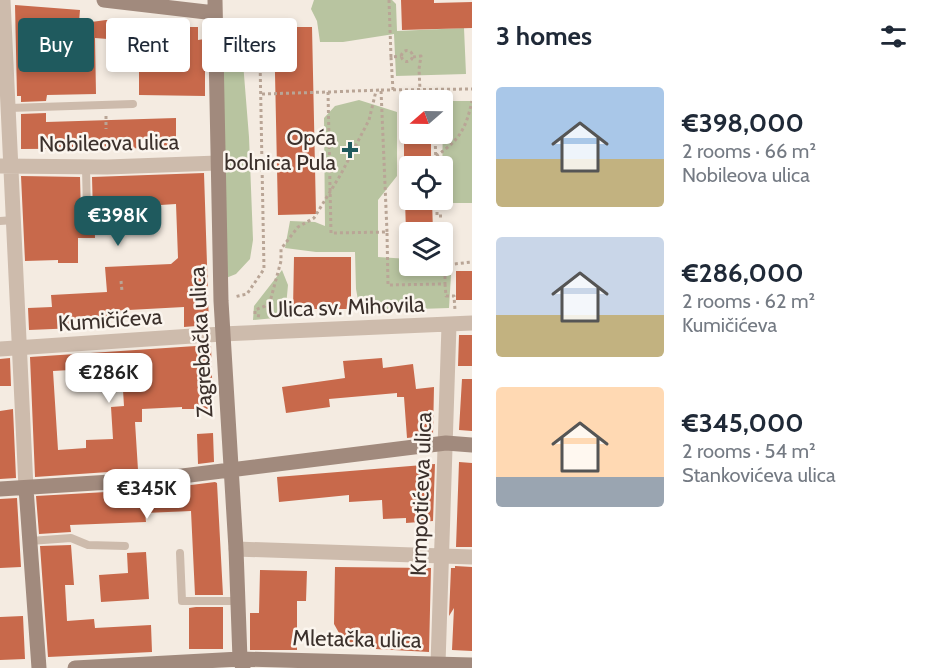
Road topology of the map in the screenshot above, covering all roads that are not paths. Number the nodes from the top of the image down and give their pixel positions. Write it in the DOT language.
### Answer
graph roads {
  1 [pos="3,0"];
  2 [pos="104,0"];
  3 [pos="215,6"];
  4 [pos="134,104"];
  5 [pos="9,108"];
  6 [pos="218,164"];
  7 [pos="6,166"];
  8 [pos="86,167"];
  9 [pos="87,214"];
  10 [pos="7,220"];
  11 [pos="472,323"];
  12 [pos="449,325"];
  13 [pos="222,334"];
  14 [pos="19,348"];
  15 [pos="0,349"];
  16 [pos="446,443"];
  17 [pos="472,445"];
  18 [pos="231,471"];
  19 [pos="26,488"];
  20 [pos="0,489"];
  21 [pos="30,541"];
  22 [pos="125,546"];
  23 [pos="236,549"];
  24 [pos="180,553"];
  25 [pos="442,555"];
  26 [pos="472,557"];
  27 [pos="238,601"];
  28 [pos="242,664"];
  29 [pos="438,664"];
  30 [pos="472,665"];
  31 [pos="39,668"];
  32 [pos="75,668"];
  1 -- 5 [label="street"];
  2 -- 3 [label="main road"];
  3 -- 6 [label="main road, Zagrebačka ulica"];
  4 -- 5 [label="lane"];
  5 -- 7 [label="street"];
  6 -- 8 [label="street, Nobileova ulica"];
  6 -- 13 [label="main road, Zagrebačka ulica"];
  7 -- 8 [label="street, Nobileova ulica"];
  7 -- 10 [label="street"];
  8 -- 9 [label="lane"];
  10 -- 14 [label="street"];
  11 -- 12 [label="street, Ulica sv. Mihovila"];
  12 -- 13 [label="street, Ulica sv. Mihovila"];
  12 -- 16 [label="street, Krmpotićeva ulica"];
  13 -- 14 [label="street, Kumičićeva"];
  13 -- 18 [label="main road, Zagrebačka ulica"];
  14 -- 15 [label="street, Kumičićeva"];
  14 -- 19 [label="street"];
  16 -- 17 [label="main road"];
  16 -- 18 [label="main road"];
  16 -- 25 [label="street, Krmpotićeva ulica"];
  18 -- 19 [label="main road"];
  18 -- 23 [label="main road, Zagrebačka ulica"];
  19 -- 20 [label="main road"];
  19 -- 21 [label="main road"];
  21 -- 22 [label="lane"];
  21 -- 31 [label="main road"];
  23 -- 25 [label="street"];
  23 -- 27 [label="main road, Zagrebačka ulica"];
  24 -- 27 [label="lane"];
  25 -- 26 [label="street"];
  25 -- 29 [label="street, Krmpotićeva ulica"];
  27 -- 28 [label="main road, Zagrebačka ulica"];
  28 -- 29 [label="main road, Mletačka ulica"];
  28 -- 32 [label="main road, Mletačka ulica"];
  29 -- 30 [label="main road, Mletačka ulica"];
}
